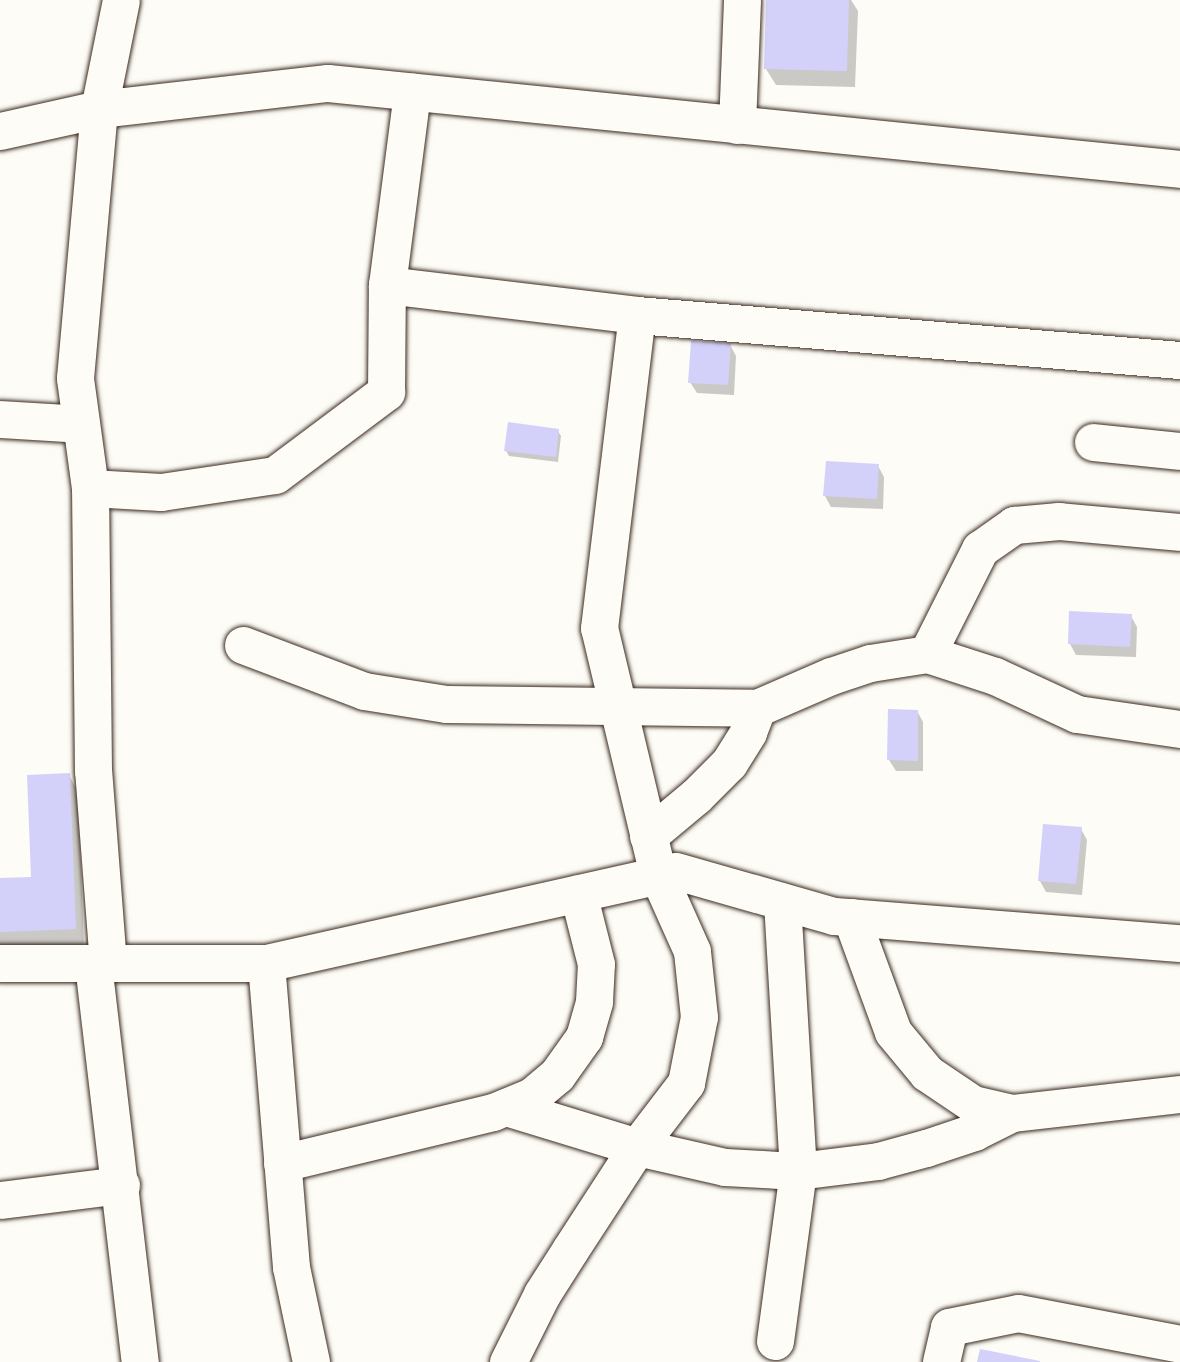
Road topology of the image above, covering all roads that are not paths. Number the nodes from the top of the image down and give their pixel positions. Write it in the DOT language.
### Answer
graph roads {
  1 [pos="121,0"];
  2 [pos="742,0"];
  3 [pos="412,92"];
  4 [pos="99,109"];
  5 [pos="737,125"];
  6 [pos="0,131"];
  7 [pos="1180,169"];
  8 [pos="387,285"];
  9 [pos="637,315"];
  10 [pos="1180,360"];
  11 [pos="0,419"];
  12 [pos="81,424"];
  13 [pos="1093,442"];
  14 [pos="1180,451"];
  15 [pos="90,488"];
  16 [pos="1180,532"];
  17 [pos="243,645"];
  18 [pos="927,654"];
  19 [pos="617,706"];
  20 [pos="757,708"];
  21 [pos="1180,729"];
  22 [pos="648,836"];
  23 [pos="658,875"];
  24 [pos="578,892"];
  25 [pos="782,901"];
  26 [pos="851,917"];
  27 [pos="1180,943"];
  28 [pos="0,963"];
  29 [pos="266,963"];
  30 [pos="101,964"];
  31 [pos="1180,1094"];
  32 [pos="506,1107"];
  33 [pos="1012,1113"];
  34 [pos="637,1147"];
  35 [pos="282,1163"];
  36 [pos="798,1171"];
  37 [pos="121,1185"];
  38 [pos="0,1200"];
  39 [pos="775,1341"];
  40 [pos="1180,1344"];
  41 [pos="140,1362"];
  42 [pos="311,1362"];
  43 [pos="508,1362"];
  44 [pos="941,1362"];
  1 -- 4 [label="street"];
  2 -- 5 [label="street"];
  3 -- 4 [label="street"];
  3 -- 5 [label="street"];
  3 -- 8 [label="street"];
  4 -- 6 [label="street"];
  4 -- 12 [label="street"];
  5 -- 7 [label="street"];
  8 -- 9 [label="street"];
  8 -- 15 [label="street"];
  9 -- 10 [label="street"];
  9 -- 19 [label="street"];
  11 -- 12 [label="street"];
  12 -- 15 [label="street"];
  13 -- 14 [label="street"];
  15 -- 30 [label="street"];
  16 -- 18 [label="street"];
  17 -- 19 [label="street"];
  18 -- 20 [label="street"];
  18 -- 21 [label="street"];
  19 -- 20 [label="street"];
  19 -- 22 [label="street"];
  20 -- 22 [label="street"];
  22 -- 23 [label="street"];
  23 -- 24 [label="street"];
  23 -- 25 [label="street"];
  23 -- 34 [label="street"];
  24 -- 29 [label="street"];
  24 -- 32 [label="street"];
  25 -- 26 [label="street"];
  25 -- 36 [label="street"];
  26 -- 27 [label="street"];
  26 -- 33 [label="street"];
  28 -- 30 [label="street"];
  29 -- 30 [label="street"];
  29 -- 35 [label="street"];
  30 -- 37 [label="street"];
  31 -- 33 [label="street"];
  32 -- 34 [label="street"];
  32 -- 35 [label="street"];
  33 -- 36 [label="street"];
  34 -- 36 [label="street"];
  34 -- 43 [label="street"];
  35 -- 42 [label="street"];
  36 -- 39 [label="street"];
  37 -- 38 [label="street"];
  37 -- 41 [label="street"];
  40 -- 44 [label="street"];
}
